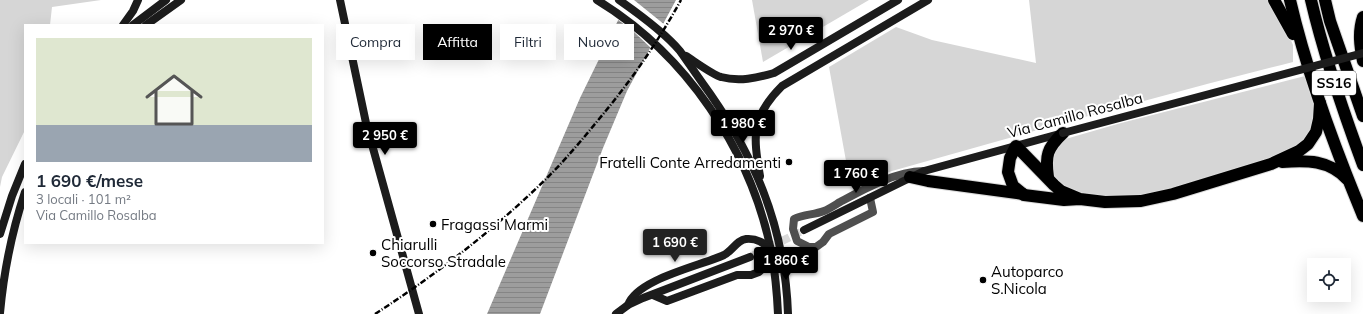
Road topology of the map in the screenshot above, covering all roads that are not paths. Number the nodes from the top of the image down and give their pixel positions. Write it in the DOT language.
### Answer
graph roads {
  1 [pos="138,0"];
  2 [pos="166,0"];
  3 [pos="181,0"];
  4 [pos="340,0"];
  5 [pos="597,0"];
  6 [pos="620,0"];
  7 [pos="898,0"];
  8 [pos="928,0"];
  9 [pos="1274,0"];
  10 [pos="1290,0"];
  11 [pos="1311,0"];
  12 [pos="1325,0"];
  13 [pos="1363,17"];
  14 [pos="124,24"];
  15 [pos="134,24"];
  16 [pos="147,24"];
  17 [pos="679,50"];
  18 [pos="1363,53"];
  19 [pos="1304,55"];
  20 [pos="1363,61"];
  21 [pos="1320,102"];
  22 [pos="1363,116"];
  23 [pos="1063,133"];
  24 [pos="1016,146"];
  25 [pos="1271,164"];
  26 [pos="1363,165"];
  27 [pos="24,166"];
  28 [pos="924,171"];
  29 [pos="910,177"];
  30 [pos="1048,178"];
  31 [pos="1349,181"];
  32 [pos="762,186"];
  33 [pos="24,195"];
  34 [pos="1024,195"];
  35 [pos="870,198"];
  36 [pos="1080,199"];
  37 [pos="1363,216"];
  38 [pos="804,230"];
  39 [pos="0,234"];
  40 [pos="771,251"];
  41 [pos="750,257"];
  42 [pos="653,295"];
  43 [pos="628,306"];
  44 [pos="0,313"];
  45 [pos="419,314"];
  46 [pos="616,314"];
  47 [pos="778,314"];
  48 [pos="788,314"];
  1 -- 14 [label="main road"];
  2 -- 15 [label="main road"];
  3 -- 16 [label="main road"];
  4 -- 45 [label="main road"];
  5 -- 40 [label="main road"];
  6 -- 17 [label="main road"];
  7 -- 17 [label="main road"];
  8 -- 32 [label="main road"];
  9 -- 19 [label="highway"];
  10 -- 19 [label="highway"];
  11 -- 26 [label="highway, SS16"];
  12 -- 22 [label="highway, SS16"];
  13 -- 20 [label="highway"];
  17 -- 32 [label="main road"];
  18 -- 23 [label="main road, Via Camillo Rosalba, bridge"];
  19 -- 21 [label="highway"];
  21 -- 25 [label="highway"];
  21 -- 31 [label="highway"];
  23 -- 24 [label="main road, Via Camillo Rosalba"];
  23 -- 30 [label="highway"];
  24 -- 28 [label="main road, Via Camillo Rosalba"];
  24 -- 30 [label="highway"];
  24 -- 34 [label="highway"];
  25 -- 31 [label="highway"];
  25 -- 36 [label="highway"];
  27 -- 39 [label="main road"];
  28 -- 29 [label="main road, Via Camillo Rosalba"];
  28 -- 35 [label="street"];
  29 -- 34 [label="highway"];
  29 -- 35 [label="main road, Via Camillo Rosalba"];
  30 -- 36 [label="highway"];
  31 -- 37 [label="highway"];
  32 -- 48 [label="main road"];
  33 -- 44 [label="main road"];
  34 -- 36 [label="highway"];
  35 -- 38 [label="main road, Via Camillo Rosalba"];
  40 -- 42 [label="main road"];
  40 -- 43 [label="main road"];
  40 -- 47 [label="main road"];
  41 -- 42 [label="main road"];
  42 -- 43 [label="main road"];
  43 -- 46 [label="main road"];
}
